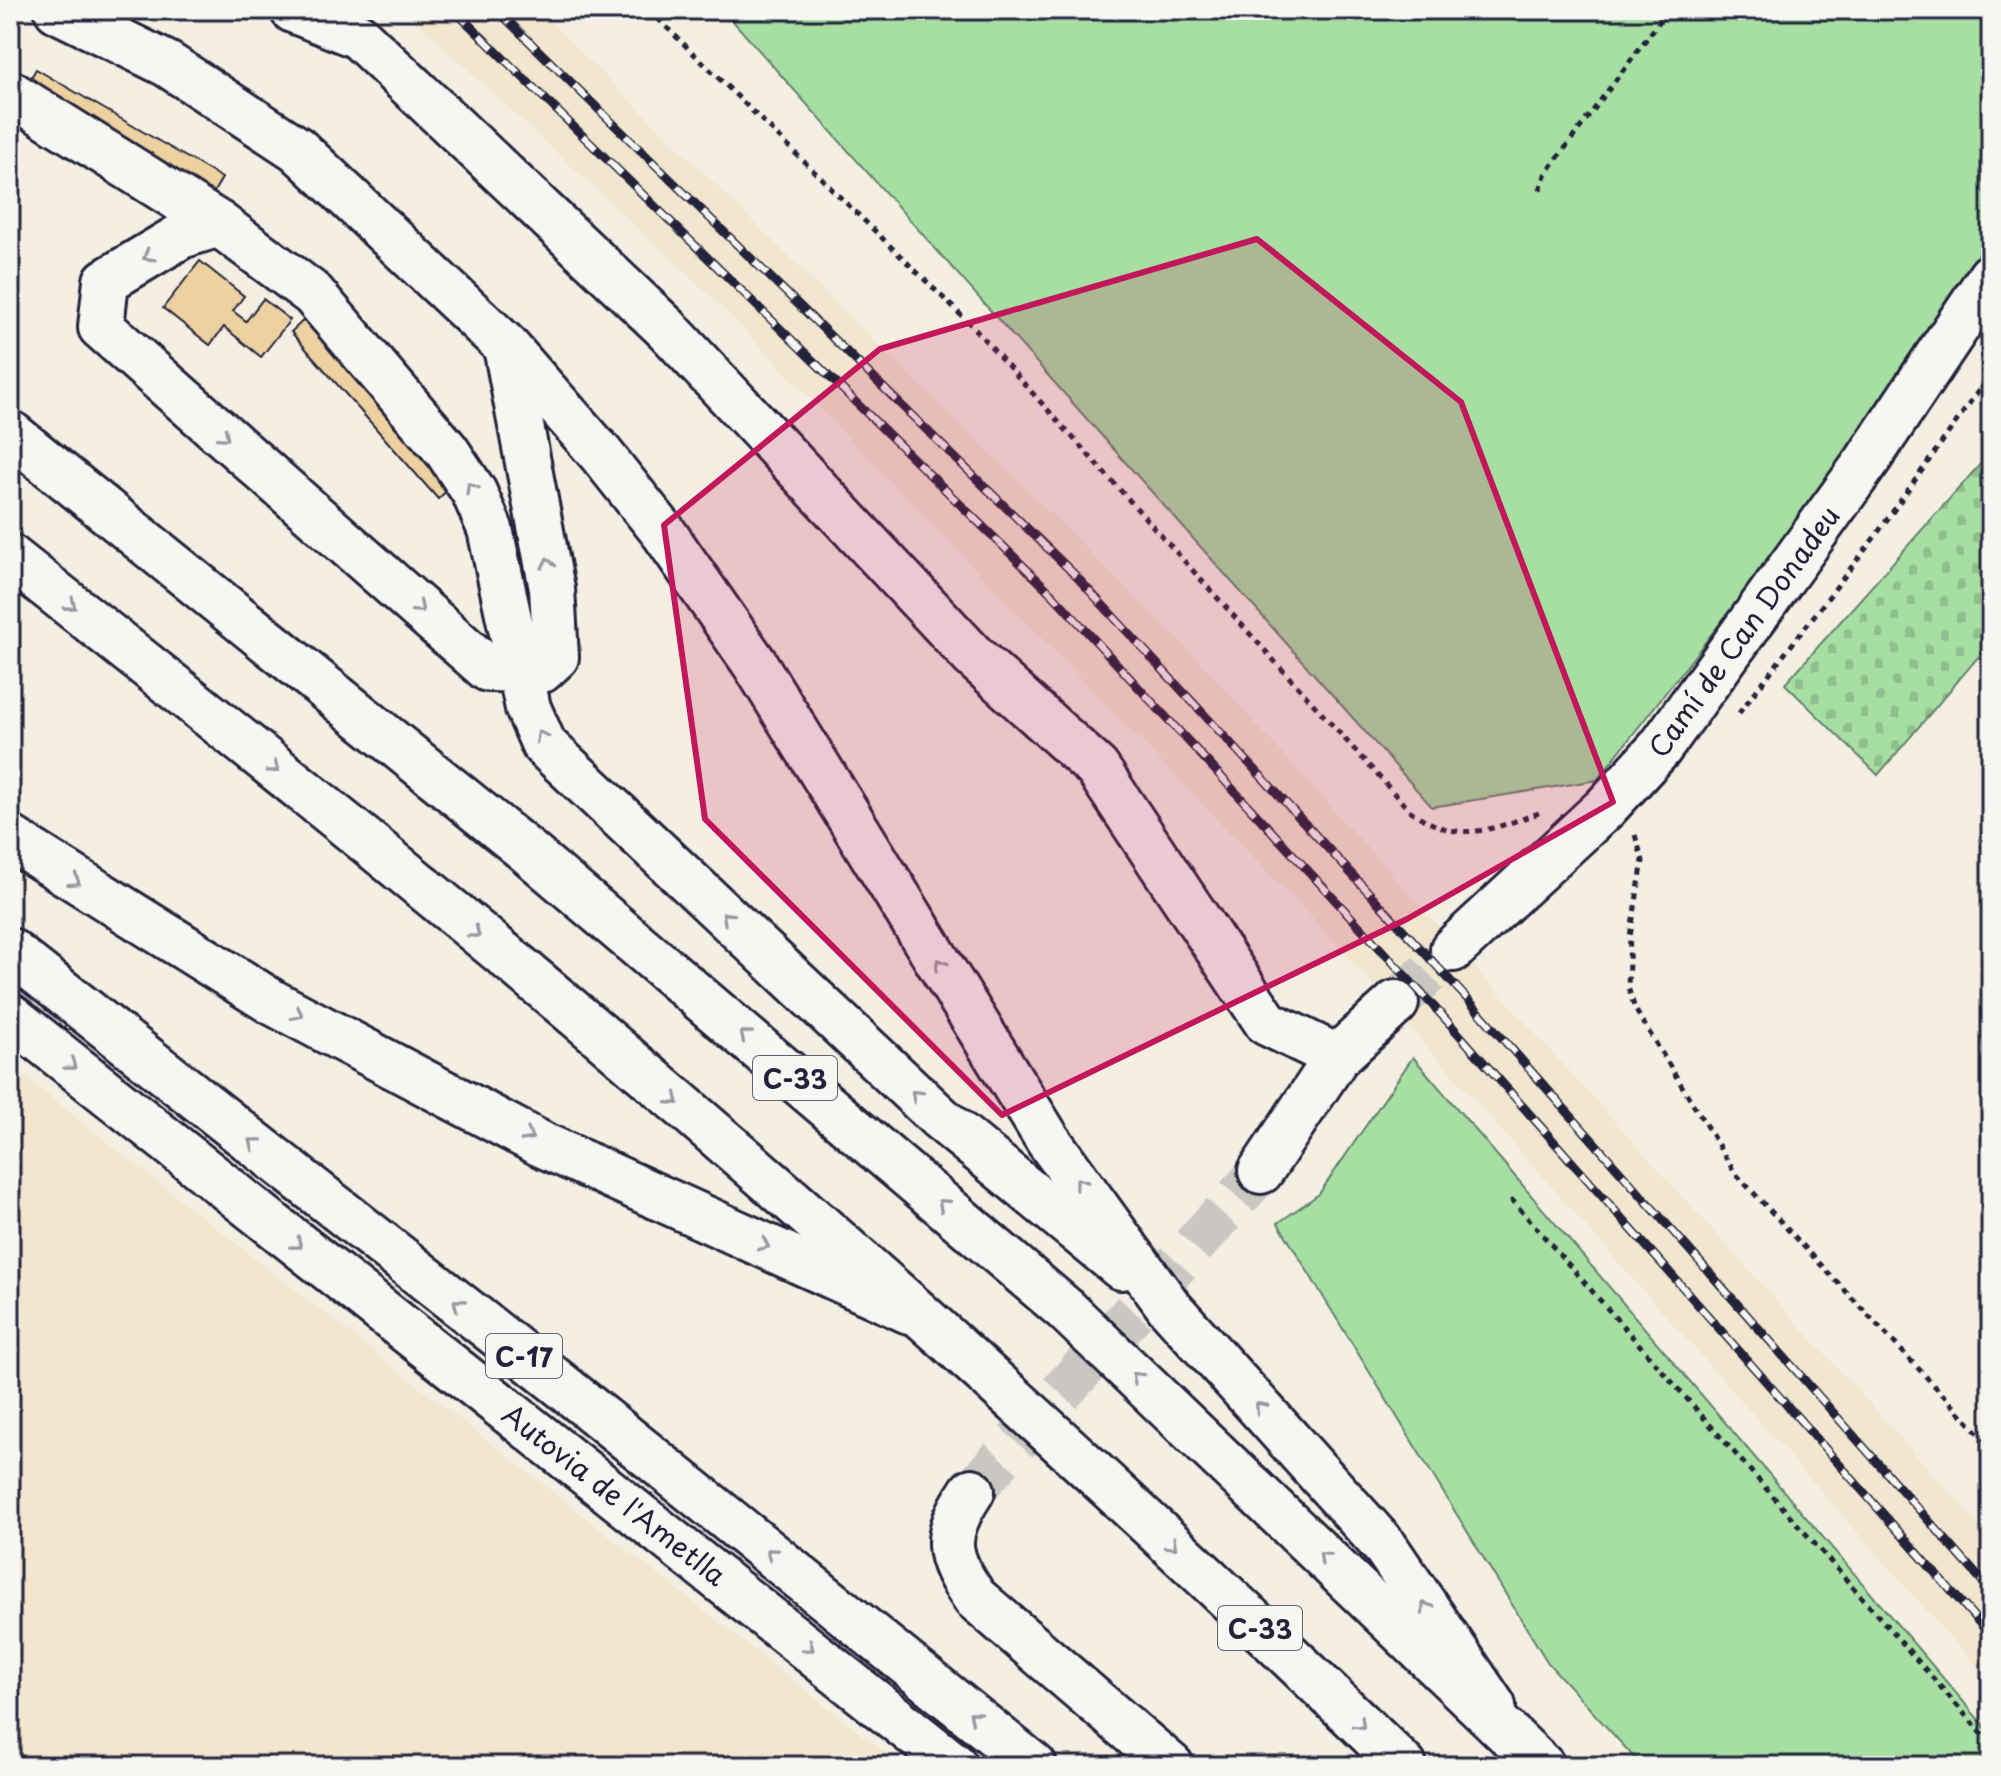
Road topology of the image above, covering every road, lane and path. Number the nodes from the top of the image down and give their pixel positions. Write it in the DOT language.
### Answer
graph roads {
  1 [pos="57,10"];
  2 [pos="293,10"];
  3 [pos="649,10"];
  4 [pos="1668,10"];
  5 [pos="10,93"];
  6 [pos="1540,190"];
  7 [pos="219,224"];
  8 [pos="1991,276"];
  9 [pos="506,346"];
  10 [pos="1991,373"];
  11 [pos="10,433"];
  12 [pos="10,557"];
  13 [pos="520,671"];
  14 [pos="1729,724"];
  15 [pos="1605,808"];
  16 [pos="10,838"];
  17 [pos="1453,949"];
  18 [pos="10,951"];
  19 [pos="1396,1003"];
  20 [pos="10,1016"];
  21 [pos="1337,1057"];
  22 [pos="1261,1171"];
  23 [pos="1511,1199"];
  24 [pos="1169,1307"];
  25 [pos="925,1319"];
  26 [pos="1991,1446"];
  27 [pos="972,1491"];
  28 [pos="1991,1744"];
  29 [pos="1530,1754"];
  30 [pos="955,1766"];
  31 [pos="1034,1766"];
  32 [pos="1171,1766"];
  33 [pos="1404,1766"];
  1 -- 9 [label="main road, C-33"];
  2 -- 21 [label="main road"];
  3 -- 15 [label="path"];
  4 -- 6 [label="path"];
  5 -- 7 [label="main road"];
  13 -- 7 [label="main road, one-way"];
  7 -- 13 [label="main road, one-way"];
  8 -- 15 [label="main road, Camí de Can Donadeu"];
  13 -- 9 [label="main road, one-way"];
  24 -- 9 [label="main road, C-33, one-way"];
  10 -- 14 [label="path"];
  29 -- 11 [label="main road, C-33, one-way"];
  12 -- 25 [label="main road, C-33, one-way"];
  24 -- 13 [label="main road, one-way"];
  15 -- 17 [label="main road, Camí de Can Donadeu"];
  15 -- 26 [label="path"];
  16 -- 25 [label="main road, C-33, one-way"];
  31 -- 18 [label="main road, C-17, one-way"];
  19 -- 21 [label="main road"];
  20 -- 30 [label="main road, Autovia de l'Ametlla / C-17, one-way"];
  21 -- 22 [label="main road"];
  23 -- 28 [label="path"];
  29 -- 24 [label="main road, C-33, one-way"];
  25 -- 33 [label="main road, C-33, one-way"];
  27 -- 32 [label="main road"];
}
